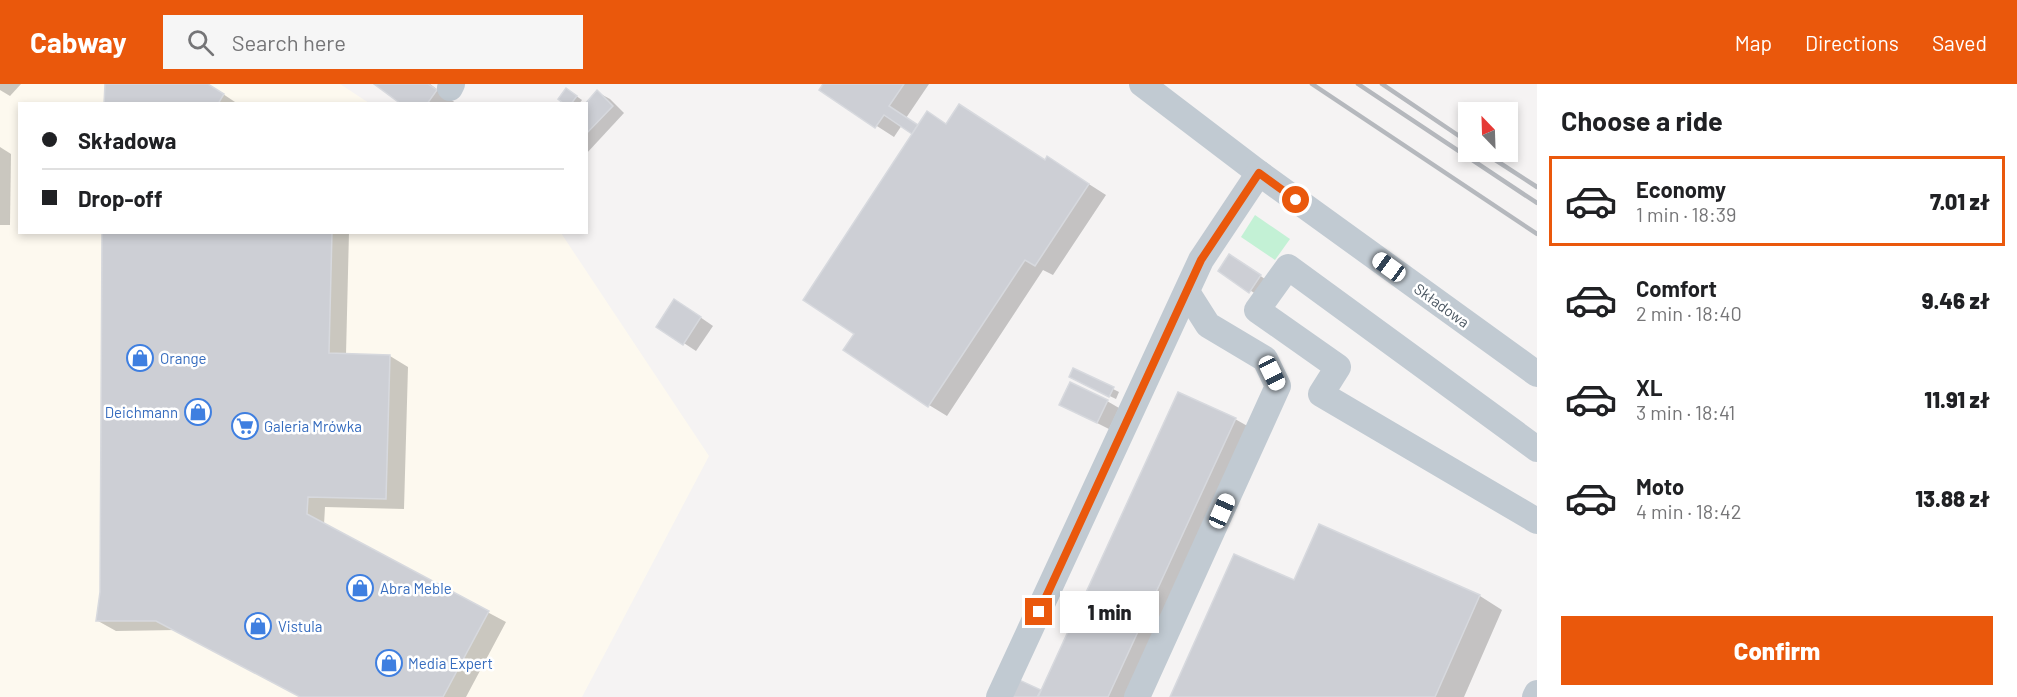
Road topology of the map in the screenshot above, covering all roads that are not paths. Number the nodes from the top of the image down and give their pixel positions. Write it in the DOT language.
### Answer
graph roads {
  1 [pos="1142,84"];
  2 [pos="1259,173"];
  3 [pos="1188,292"];
  4 [pos="1537,374"];
  5 [pos="1537,449"];
  6 [pos="1537,521"];
  7 [pos="1537,693"];
  8 [pos="999,697"];
  9 [pos="1137,697"];
  10 [pos="1535,697"];
  1 -- 2 [label="street, Składowa"];
  2 -- 3 [label="street"];
  2 -- 4 [label="street, Składowa"];
  3 -- 8 [label="street"];
  3 -- 9 [label="street"];
  5 -- 6 [label="street"];
  7 -- 10 [label="street"];
}
